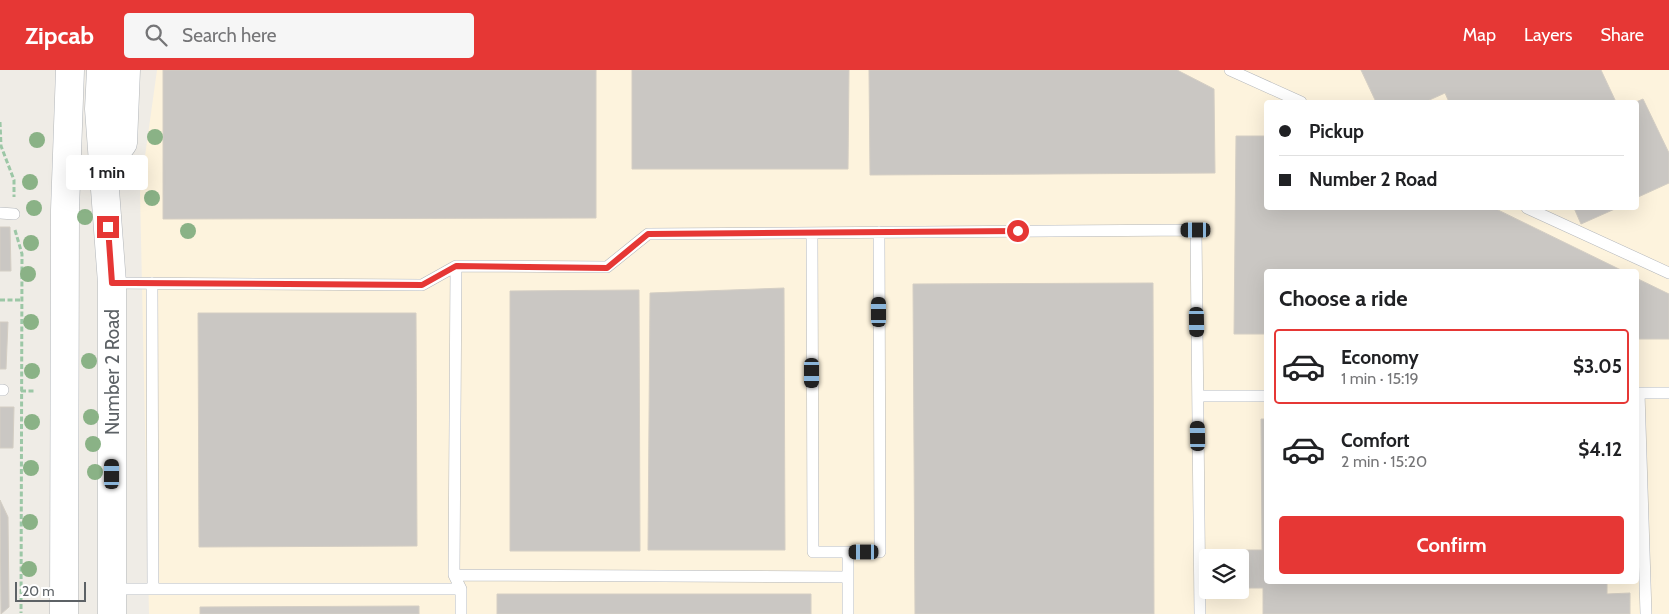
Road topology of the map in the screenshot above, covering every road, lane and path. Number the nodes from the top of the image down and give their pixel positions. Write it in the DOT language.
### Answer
graph roads {
  1 [pos="70,70"];
  2 [pos="101,70"];
  3 [pos="126,70"];
  4 [pos="1230,70"];
  5 [pos="1297,100"];
  6 [pos="0,122"];
  7 [pos="103,170"];
  8 [pos="1532,210"];
  9 [pos="0,213"];
  10 [pos="14,214"];
  11 [pos="879,232"];
  12 [pos="812,233"];
  13 [pos="456,266"];
  14 [pos="1669,273"];
  15 [pos="112,283"];
  16 [pos="152,283"];
  17 [pos="0,300"];
  18 [pos="22,300"];
  19 [pos="1639,393"];
  20 [pos="1669,393"];
  21 [pos="1198,396"];
  22 [pos="1264,396"];
  23 [pos="1639,421"];
  24 [pos="848,552"];
  25 [pos="454,576"];
  26 [pos="848,577"];
  27 [pos="153,589"];
  28 [pos="461,589"];
  29 [pos="112,601"];
  30 [pos="21,612"];
  31 [pos="64,614"];
  32 [pos="461,614"];
  33 [pos="848,614"];
  34 [pos="1200,614"];
  35 [pos="1646,614"];
  1 -- 31 [label="main road"];
  2 -- 7 [label="main road, Number 2 Road"];
  3 -- 7 [label="main road"];
  4 -- 5 [label="lane"];
  6 -- 10 [label="path"];
  7 -- 15 [label="main road, Number 2 Road"];
  8 -- 14 [label="lane"];
  9 -- 10 [label="lane"];
  10 -- 18 [label="path"];
  11 -- 12 [label="lane"];
  11 -- 21 [label="lane"];
  11 -- 24 [label="lane"];
  12 -- 13 [label="lane"];
  12 -- 24 [label="lane"];
  13 -- 16 [label="lane"];
  13 -- 25 [label="lane"];
  15 -- 16 [label="lane"];
  15 -- 29 [label="main road, Number 2 Road"];
  16 -- 27 [label="lane"];
  17 -- 18 [label="path"];
  18 -- 30 [label="path"];
  19 -- 20 [label="lane"];
  21 -- 22 [label="lane"];
  21 -- 34 [label="lane"];
  23 -- 35 [label="lane"];
  24 -- 26 [label="lane"];
  25 -- 26 [label="lane"];
  25 -- 28 [label="lane"];
  26 -- 33 [label="lane"];
  27 -- 28 [label="lane"];
  27 -- 29 [label="lane"];
  28 -- 32 [label="lane"];
}
